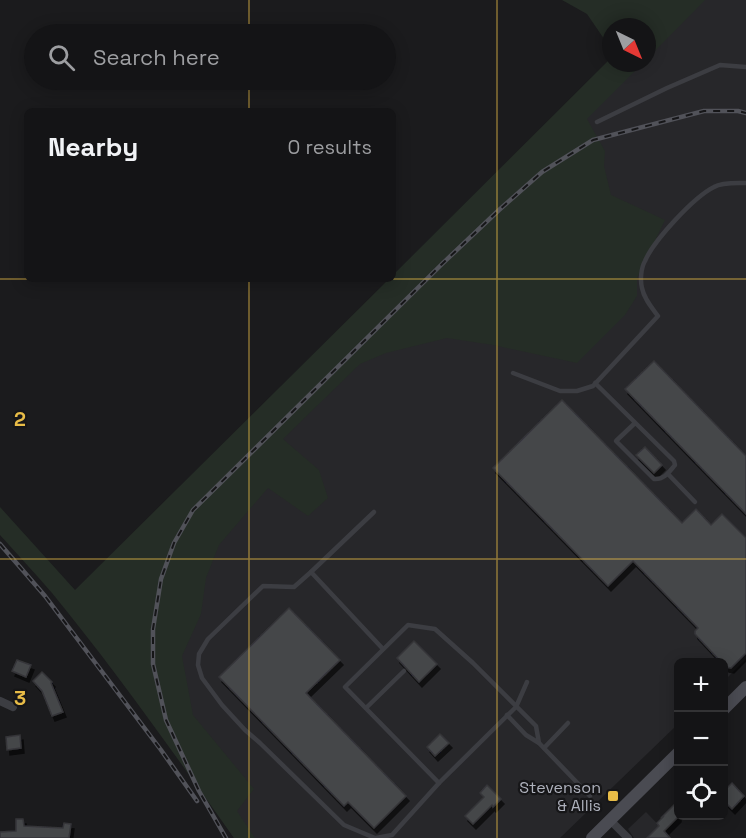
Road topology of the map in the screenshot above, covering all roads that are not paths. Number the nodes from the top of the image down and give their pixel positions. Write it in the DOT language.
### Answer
graph roads {
  1 [pos="746,67"];
  2 [pos="597,122"];
  3 [pos="746,183"];
  4 [pos="513,373"];
  5 [pos="596,383"];
  6 [pos="635,423"];
  7 [pos="668,474"];
  8 [pos="695,502"];
  9 [pos="374,512"];
  10 [pos="311,572"];
  11 [pos="383,649"];
  12 [pos="404,671"];
  13 [pos="527,682"];
  14 [pos="746,687"];
  15 [pos="0,701"];
  16 [pos="728,704"];
  17 [pos="13,707"];
  18 [pos="516,707"];
  19 [pos="366,708"];
  20 [pos="507,716"];
  21 [pos="568,723"];
  22 [pos="539,743"];
  23 [pos="544,748"];
  24 [pos="674,757"];
  25 [pos="439,783"];
  26 [pos="591,796"];
  27 [pos="610,820"];
  28 [pos="376,838"];
  29 [pos="592,838"];
  30 [pos="628,838"];
  1 -- 2 [label="lane"];
  3 -- 5 [label="lane"];
  4 -- 5 [label="lane"];
  5 -- 6 [label="lane"];
  6 -- 7 [label="lane"];
  6 -- 7 [label="lane"];
  7 -- 8 [label="lane"];
  9 -- 10 [label="lane"];
  10 -- 11 [label="lane"];
  10 -- 28 [label="lane"];
  11 -- 18 [label="lane"];
  11 -- 19 [label="lane"];
  12 -- 19 [label="lane"];
  13 -- 18 [label="lane"];
  14 -- 16 [label="main road"];
  15 -- 17 [label="street"];
  18 -- 20 [label="lane"];
  18 -- 22 [label="lane"];
  19 -- 25 [label="lane"];
  20 -- 22 [label="lane"];
  20 -- 25 [label="lane"];
  21 -- 23 [label="lane"];
  22 -- 23 [label="lane"];
  23 -- 26 [label="lane"];
  24 -- 27 [label="main road"];
  25 -- 28 [label="lane"];
  27 -- 29 [label="main road"];
  27 -- 30 [label="street"];
}
